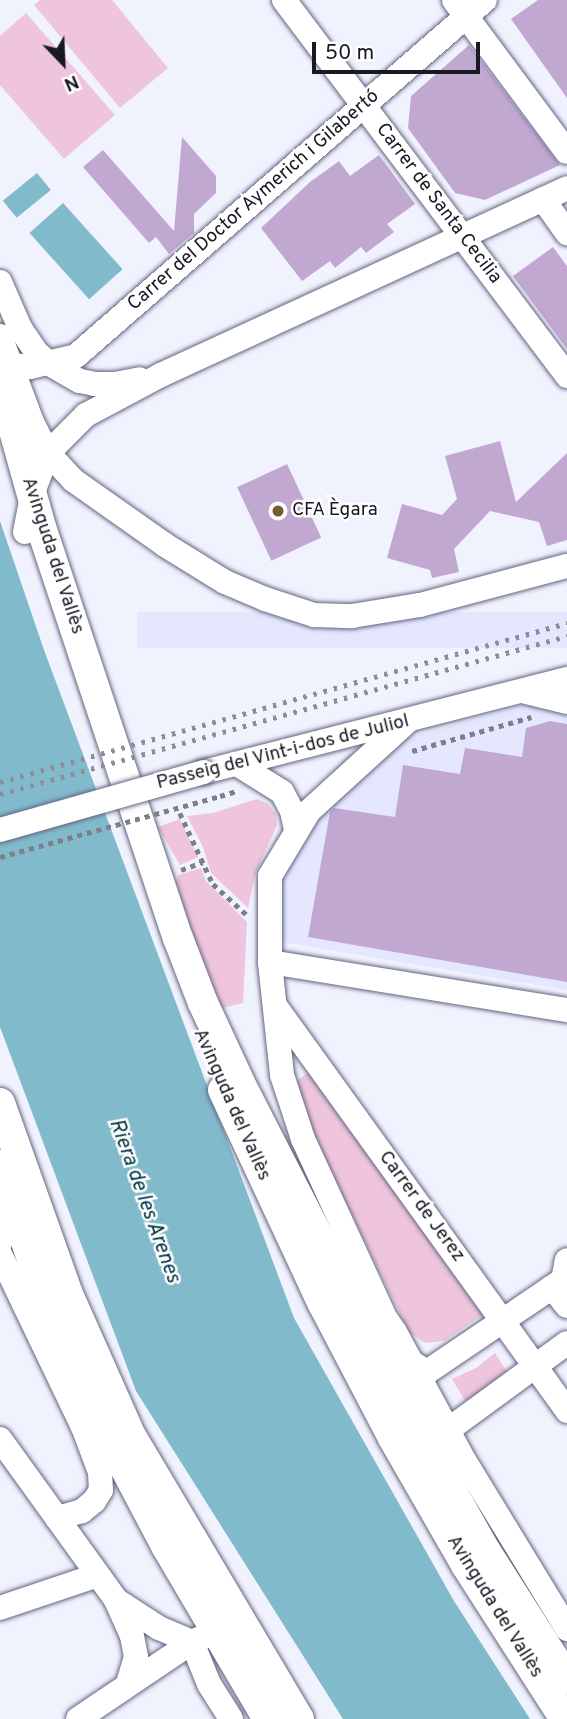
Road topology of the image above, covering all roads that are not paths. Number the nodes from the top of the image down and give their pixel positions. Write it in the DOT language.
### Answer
graph roads {
  1 [pos="284,0"];
  2 [pos="469,6"];
  3 [pos="363,107"];
  4 [pos="567,152"];
  5 [pos="567,188"];
  6 [pos="542,199"];
  7 [pos="567,233"];
  8 [pos="463,234"];
  9 [pos="0,282"];
  10 [pos="0,336"];
  11 [pos="50,364"];
  12 [pos="4,370"];
  13 [pos="161,375"];
  14 [pos="567,376"];
  15 [pos="0,445"];
  16 [pos="48,453"];
  17 [pos="32,495"];
  18 [pos="25,533"];
  19 [pos="567,566"];
  20 [pos="567,680"];
  21 [pos="522,691"];
  22 [pos="567,702"];
  23 [pos="408,721"];
  24 [pos="237,764"];
  25 [pos="0,830"];
  26 [pos="296,830"];
  27 [pos="270,962"];
  28 [pos="273,1004"];
  29 [pos="567,1010"];
  30 [pos="0,1103"];
  31 [pos="0,1165"];
  32 [pos="318,1232"];
  33 [pos="5,1245"];
  34 [pos="567,1260"];
  35 [pos="560,1296"];
  36 [pos="383,1313"];
  37 [pos="504,1320"];
  38 [pos="567,1343"];
  39 [pos="411,1362"];
  40 [pos="536,1367"];
  41 [pos="373,1400"];
  42 [pos="567,1411"];
  43 [pos="417,1429"];
  44 [pos="448,1430"];
  45 [pos="0,1439"];
  46 [pos="57,1518"];
  47 [pos="98,1574"];
  48 [pos="116,1600"];
  49 [pos="552,1605"];
  50 [pos="0,1608"];
  51 [pos="567,1629"];
  52 [pos="203,1637"];
  53 [pos="560,1668"];
  54 [pos="271,1673"];
  55 [pos="128,1684"];
  56 [pos="78,1719"];
  57 [pos="231,1719"];
  58 [pos="268,1719"];
  59 [pos="299,1719"];
  60 [pos="565,1719"];
  1 -- 3 [label="street, Carrer de Santa Cecilia"];
  2 -- 3 [label="street, Carrer del Doctor Aymerich i Gilabertó"];
  2 -- 4 [label="street"];
  3 -- 8 [label="street, Carrer de Santa Cecilia"];
  3 -- 11 [label="street, Carrer del Doctor Aymerich i Gilabertó"];
  5 -- 6 [label="street"];
  6 -- 7 [label="street"];
  6 -- 8 [label="street"];
  8 -- 13 [label="street"];
  8 -- 14 [label="street, Carrer de Santa Cecilia"];
  9 -- 11 [label="street"];
  10 -- 12 [label="street"];
  11 -- 12 [label="street"];
  11 -- 13 [label="street"];
  12 -- 16 [label="street"];
  12 -- 17 [label="main road, Avinguda del Vallès"];
  13 -- 16 [label="street"];
  15 -- 18 [label="main road, Avinguda del Vallès"];
  16 -- 17 [label="street"];
  16 -- 19 [label="street"];
  17 -- 18 [label="street"];
  17 -- 32 [label="main road, Avinguda del Vallès"];
  18 -- 41 [label="main road, Avinguda del Vallès"];
  20 -- 21 [label="street, Passeig del Vint-i-dos de Juliol"];
  21 -- 22 [label="street"];
  21 -- 23 [label="street, Passeig del Vint-i-dos de Juliol"];
  23 -- 24 [label="street, Passeig del Vint-i-dos de Juliol"];
  23 -- 26 [label="street, Avinguda del Vallès"];
  24 -- 25 [label="street, Passeig del Vint-i-dos de Juliol, bridge"];
  24 -- 26 [label="street"];
  26 -- 27 [label="street, Avinguda del Vallès"];
  27 -- 28 [label="street, Avinguda del Vallès"];
  27 -- 29 [label="street"];
  28 -- 36 [label="street, Avinguda del Vallès"];
  28 -- 37 [label="street, Carrer de Jerez"];
  30 -- 54 [label="main road"];
  31 -- 33 [label="main road"];
  32 -- 36 [label="street, Avinguda del Vallès"];
  32 -- 43 [label="main road, Avinguda del Vallès"];
  33 -- 46 [label="street"];
  33 -- 52 [label="main road"];
  34 -- 35 [label="street"];
  35 -- 37 [label="street"];
  36 -- 39 [label="street, Avinguda del Vallès"];
  37 -- 39 [label="street"];
  37 -- 40 [label="street, Carrer de Jerez"];
  38 -- 40 [label="street"];
  39 -- 44 [label="street, Avinguda del Vallès"];
  40 -- 42 [label="street, Carrer de Jerez"];
  40 -- 44 [label="street"];
  41 -- 43 [label="street"];
  41 -- 60 [label="main road, Avinguda del Vallès"];
  43 -- 44 [label="street"];
  43 -- 53 [label="main road, Avinguda del Vallès"];
  44 -- 49 [label="street, Avinguda del Vallès"];
  45 -- 46 [label="street"];
  46 -- 47 [label="street"];
  47 -- 48 [label="street"];
  47 -- 50 [label="street"];
  48 -- 52 [label="street"];
  48 -- 55 [label="street"];
  49 -- 51 [label="street, Avinguda del Vallès"];
  49 -- 53 [label="street, Avinguda del Vallès"];
  52 -- 54 [label="street"];
  52 -- 55 [label="street"];
  52 -- 57 [label="street"];
  52 -- 58 [label="main road"];
  54 -- 59 [label="main road"];
  55 -- 56 [label="street"];
}
